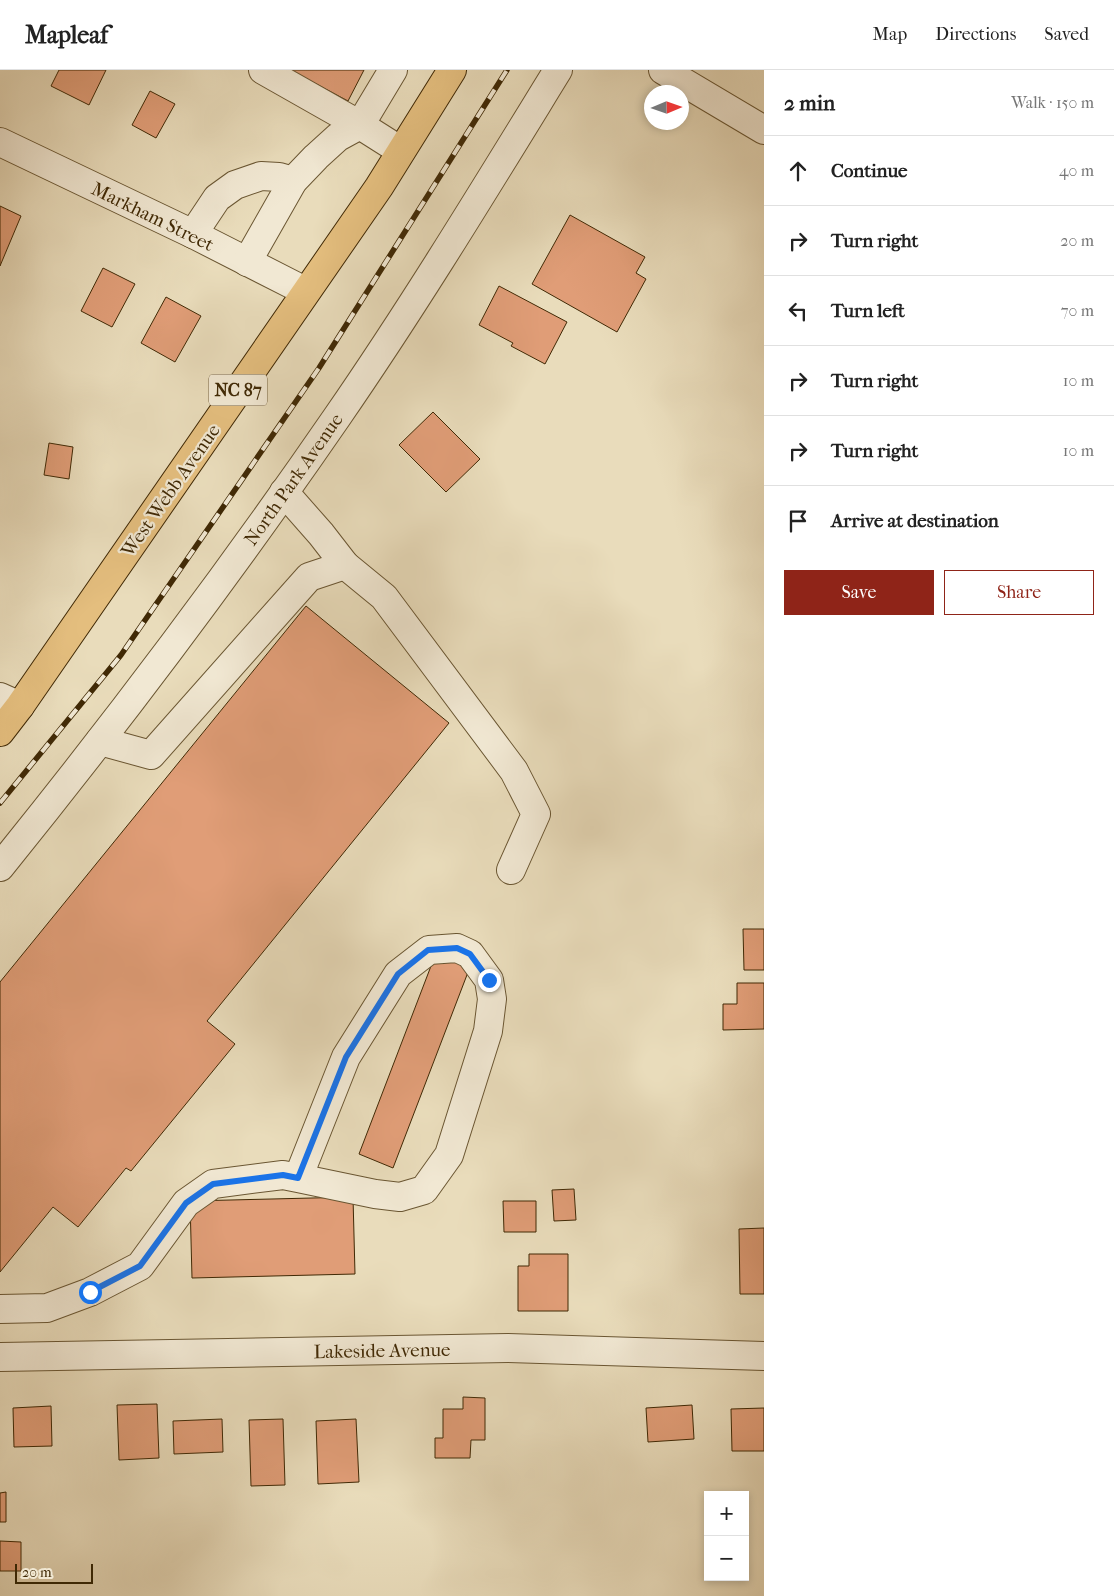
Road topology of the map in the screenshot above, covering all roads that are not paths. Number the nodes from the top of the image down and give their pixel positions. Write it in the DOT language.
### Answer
graph roads {
  1 [pos="263,70"];
  2 [pos="393,70"];
  3 [pos="452,70"];
  4 [pos="558,70"];
  5 [pos="663,70"];
  6 [pos="360,125"];
  7 [pos="764,130"];
  8 [pos="0,142"];
  9 [pos="401,152"];
  10 [pos="293,181"];
  11 [pos="193,234"];
  12 [pos="247,262"];
  13 [pos="305,292"];
  14 [pos="284,492"];
  15 [pos="345,565"];
  16 [pos="10,702"];
  17 [pos="0,732"];
  18 [pos="100,741"];
  19 [pos="0,867"];
  20 [pos="511,870"];
  21 [pos="298,1178"];
  22 [pos="0,1309"];
  23 [pos="764,1356"];
  24 [pos="0,1357"];
  1 -- 6 [label="street"];
  2 -- 6 [label="street"];
  3 -- 9 [label="highway, West Webb Avenue / NC 87"];
  4 -- 14 [label="street, North Park Avenue"];
  5 -- 7 [label="street"];
  6 -- 9 [label="street"];
  6 -- 10 [label="street"];
  8 -- 11 [label="street, Markham Street"];
  9 -- 13 [label="highway, West Webb Avenue / NC 87"];
  10 -- 11 [label="street"];
  10 -- 12 [label="street"];
  11 -- 12 [label="street, Markham Street"];
  12 -- 13 [label="street, Markham Street"];
  13 -- 16 [label="highway, West Webb Avenue / NC 87"];
  14 -- 15 [label="street"];
  14 -- 18 [label="street, North Park Avenue"];
  15 -- 18 [label="street"];
  15 -- 20 [label="street"];
  16 -- 17 [label="highway, West Webb Avenue / NC 87"];
  18 -- 19 [label="street, North Park Avenue"];
  21 -- 21 [label="street"];
  21 -- 22 [label="street"];
  23 -- 24 [label="street, Lakeside Avenue"];
}
